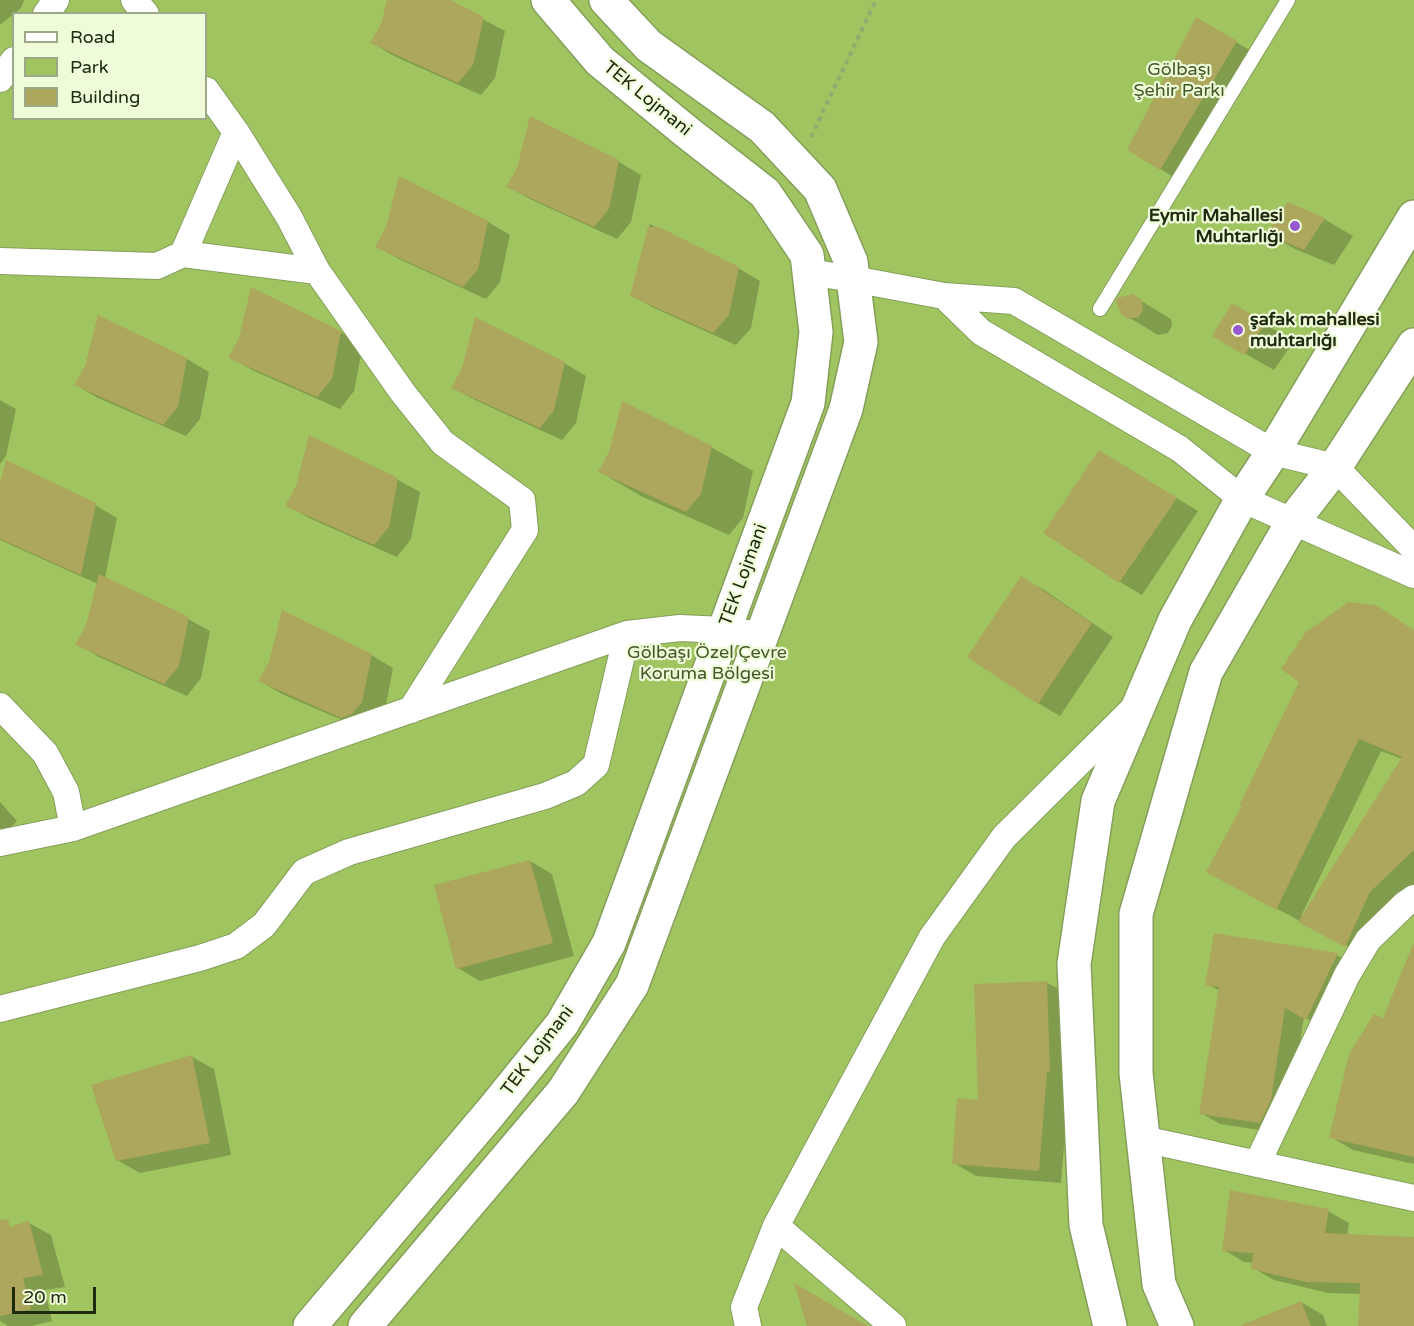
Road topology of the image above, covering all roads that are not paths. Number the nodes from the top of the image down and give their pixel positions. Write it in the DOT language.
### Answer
graph roads {
  1 [pos="134,0"];
  2 [pos="548,0"];
  3 [pos="606,0"];
  4 [pos="1288,0"];
  5 [pos="144,12"];
  6 [pos="12,63"];
  7 [pos="0,79"];
  8 [pos="207,91"];
  9 [pos="236,132"];
  10 [pos="1414,217"];
  11 [pos="183,254"];
  12 [pos="0,261"];
  13 [pos="317,271"];
  14 [pos="809,272"];
  15 [pos="853,279"];
  16 [pos="944,297"];
  17 [pos="1100,309"];
  18 [pos="1414,345"];
  19 [pos="1273,452"];
  20 [pos="1335,467"];
  21 [pos="1242,499"];
  22 [pos="1293,521"];
  23 [pos="1414,549"];
  24 [pos="1414,575"];
  25 [pos="724,630"];
  26 [pos="627,634"];
  27 [pos="762,635"];
  28 [pos="1140,703"];
  29 [pos="0,706"];
  30 [pos="411,710"];
  31 [pos="73,828"];
  32 [pos="0,843"];
  33 [pos="1414,898"];
  34 [pos="0,1009"];
  35 [pos="1143,1139"];
  36 [pos="1257,1164"];
  37 [pos="1414,1198"];
  38 [pos="776,1226"];
  39 [pos="310,1326"];
  40 [pos="365,1326"];
  41 [pos="748,1326"];
  42 [pos="893,1326"];
  43 [pos="1110,1326"];
  44 [pos="1177,1326"];
  1 -- 5 [label="street"];
  2 -- 14 [label="street, TEK Lojmani"];
  3 -- 15 [label="street, TEK Lojmani"];
  4 -- 17 [label="lane"];
  6 -- 7 [label="street"];
  8 -- 9 [label="street"];
  9 -- 11 [label="street"];
  9 -- 13 [label="street"];
  10 -- 19 [label="street"];
  11 -- 12 [label="street"];
  11 -- 13 [label="street"];
  13 -- 30 [label="street"];
  14 -- 15 [label="street"];
  14 -- 25 [label="street, TEK Lojmani"];
  15 -- 16 [label="street"];
  15 -- 27 [label="street, TEK Lojmani"];
  16 -- 19 [label="street"];
  16 -- 21 [label="street"];
  18 -- 20 [label="street"];
  19 -- 20 [label="street"];
  19 -- 21 [label="street"];
  20 -- 22 [label="street"];
  20 -- 23 [label="street"];
  21 -- 22 [label="street"];
  21 -- 28 [label="street"];
  22 -- 24 [label="street"];
  22 -- 35 [label="street"];
  25 -- 26 [label="street"];
  25 -- 27 [label="street"];
  25 -- 39 [label="street, TEK Lojmani"];
  26 -- 30 [label="street"];
  26 -- 34 [label="street"];
  27 -- 40 [label="street, TEK Lojmani"];
  28 -- 38 [label="street"];
  28 -- 43 [label="street"];
  29 -- 31 [label="street"];
  30 -- 31 [label="street"];
  31 -- 32 [label="street"];
  33 -- 36 [label="street"];
  35 -- 36 [label="street"];
  35 -- 44 [label="street"];
  36 -- 37 [label="street"];
  38 -- 41 [label="street"];
  38 -- 42 [label="street"];
}
